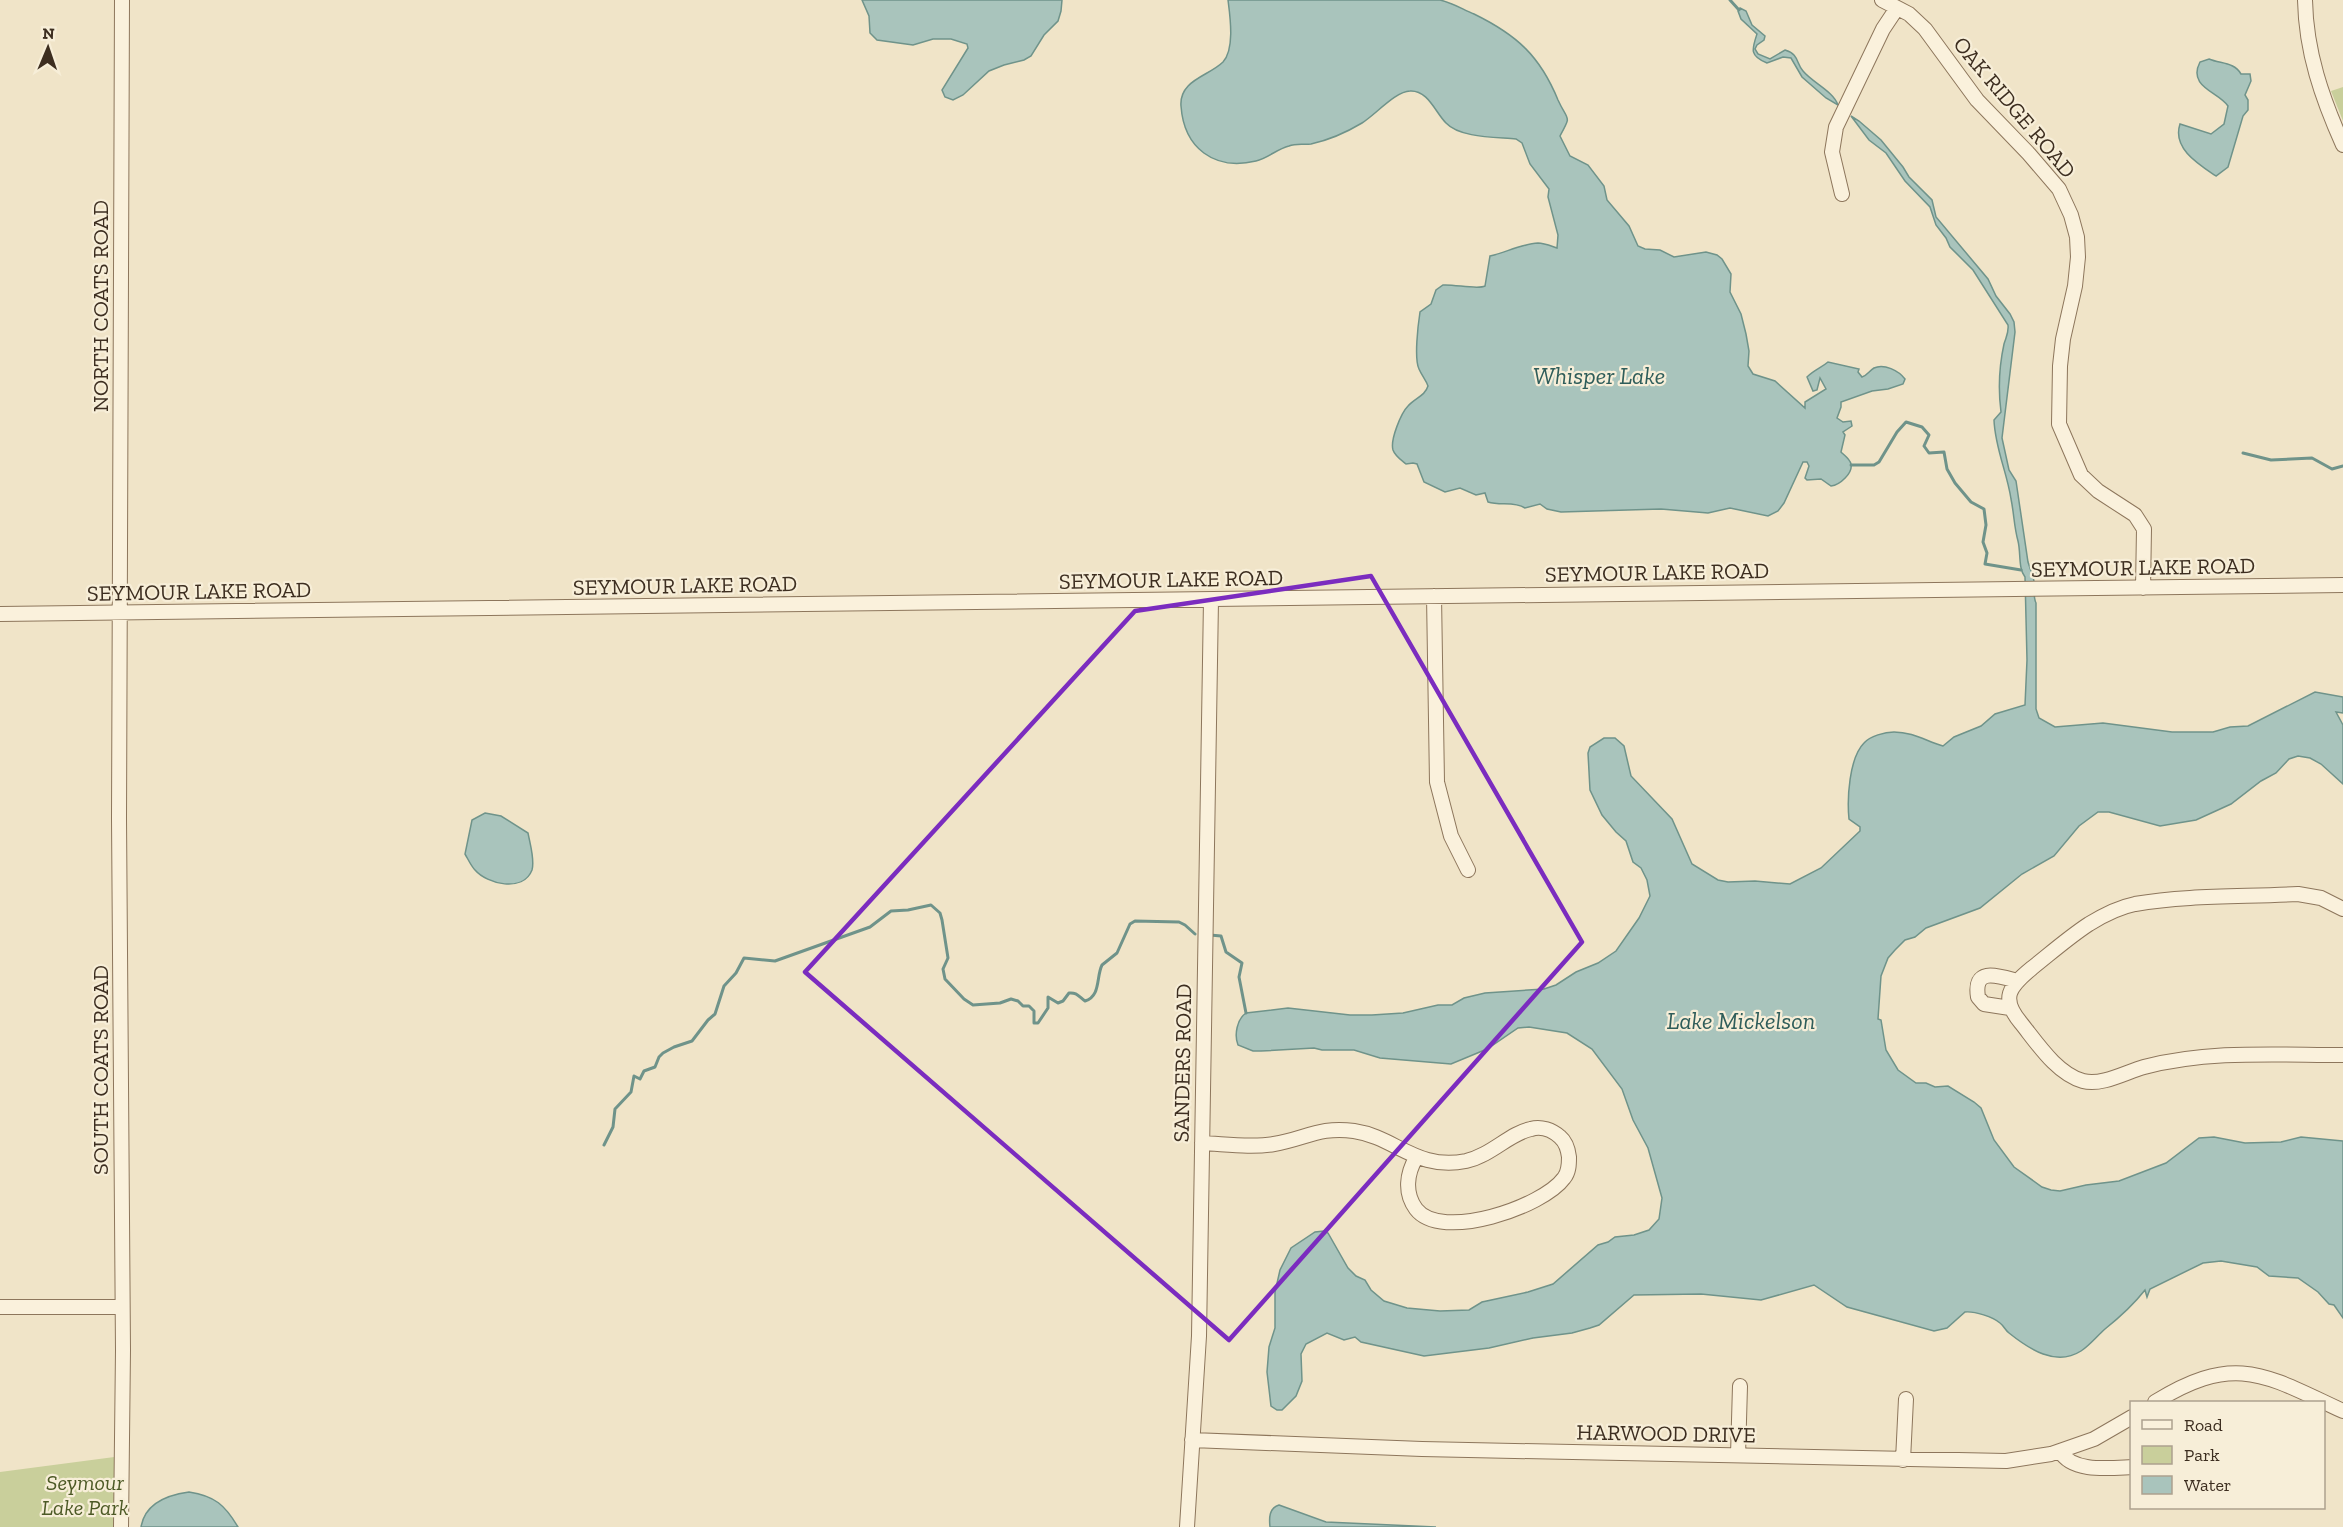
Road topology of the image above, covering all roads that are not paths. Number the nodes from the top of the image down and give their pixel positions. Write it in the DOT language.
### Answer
graph roads {
  1 [pos="122,0"];
  2 [pos="1882,0"];
  3 [pos="2305,0"];
  4 [pos="1897,8"];
  5 [pos="2343,145"];
  6 [pos="1842,194"];
  7 [pos="2343,585"];
  8 [pos="2143,588"];
  9 [pos="1434,596"];
  10 [pos="1211,600"];
  11 [pos="121,613"];
  12 [pos="0,614"];
  13 [pos="1468,870"];
  14 [pos="2343,909"];
  15 [pos="2017,981"];
  16 [pos="2010,1008"];
  17 [pos="2343,1055"];
  18 [pos="1202,1143"];
  19 [pos="1416,1158"];
  20 [pos="0,1307"];
  21 [pos="122,1307"];
  22 [pos="1740,1386"];
  23 [pos="1906,1399"];
  24 [pos="2157,1401"];
  25 [pos="2322,1401"];
  26 [pos="2325,1402"];
  27 [pos="2343,1411"];
  28 [pos="2130,1418"];
  29 [pos="1192,1440"];
  30 [pos="2060,1451"];
  31 [pos="1738,1455"];
  32 [pos="1903,1460"];
  33 [pos="2130,1467"];
  34 [pos="121,1527"];
  35 [pos="1187,1527"];
  1 -- 11 [label="street, NORTH COATS ROAD"];
  2 -- 4 [label="street, OAK RIDGE ROAD"];
  3 -- 5 [label="street"];
  4 -- 6 [label="street"];
  4 -- 8 [label="street, OAK RIDGE ROAD"];
  7 -- 8 [label="street, SEYMOUR LAKE ROAD"];
  8 -- 9 [label="street, SEYMOUR LAKE ROAD"];
  9 -- 10 [label="street, SEYMOUR LAKE ROAD"];
  9 -- 13 [label="street"];
  10 -- 11 [label="street, SEYMOUR LAKE ROAD"];
  10 -- 18 [label="street, SANDERS ROAD"];
  11 -- 12 [label="street, SEYMOUR LAKE ROAD"];
  11 -- 21 [label="street, SOUTH COATS ROAD"];
  14 -- 15 [label="street"];
  15 -- 16 [label="street"];
  15 -- 16 [label="street"];
  16 -- 17 [label="street"];
  18 -- 19 [label="street"];
  18 -- 29 [label="street, SANDERS ROAD"];
  19 -- 19 [label="street"];
  20 -- 21 [label="street"];
  21 -- 34 [label="street, SOUTH COATS ROAD"];
  22 -- 31 [label="street"];
  23 -- 32 [label="street"];
  24 -- 25 [label="street"];
  26 -- 27 [label="street"];
  28 -- 30 [label="street, HARWOOD DRIVE"];
  29 -- 31 [label="street, HARWOOD DRIVE"];
  29 -- 35 [label="street, SANDERS ROAD"];
  30 -- 32 [label="street, HARWOOD DRIVE"];
  30 -- 33 [label="street"];
  31 -- 32 [label="street, HARWOOD DRIVE"];
}
